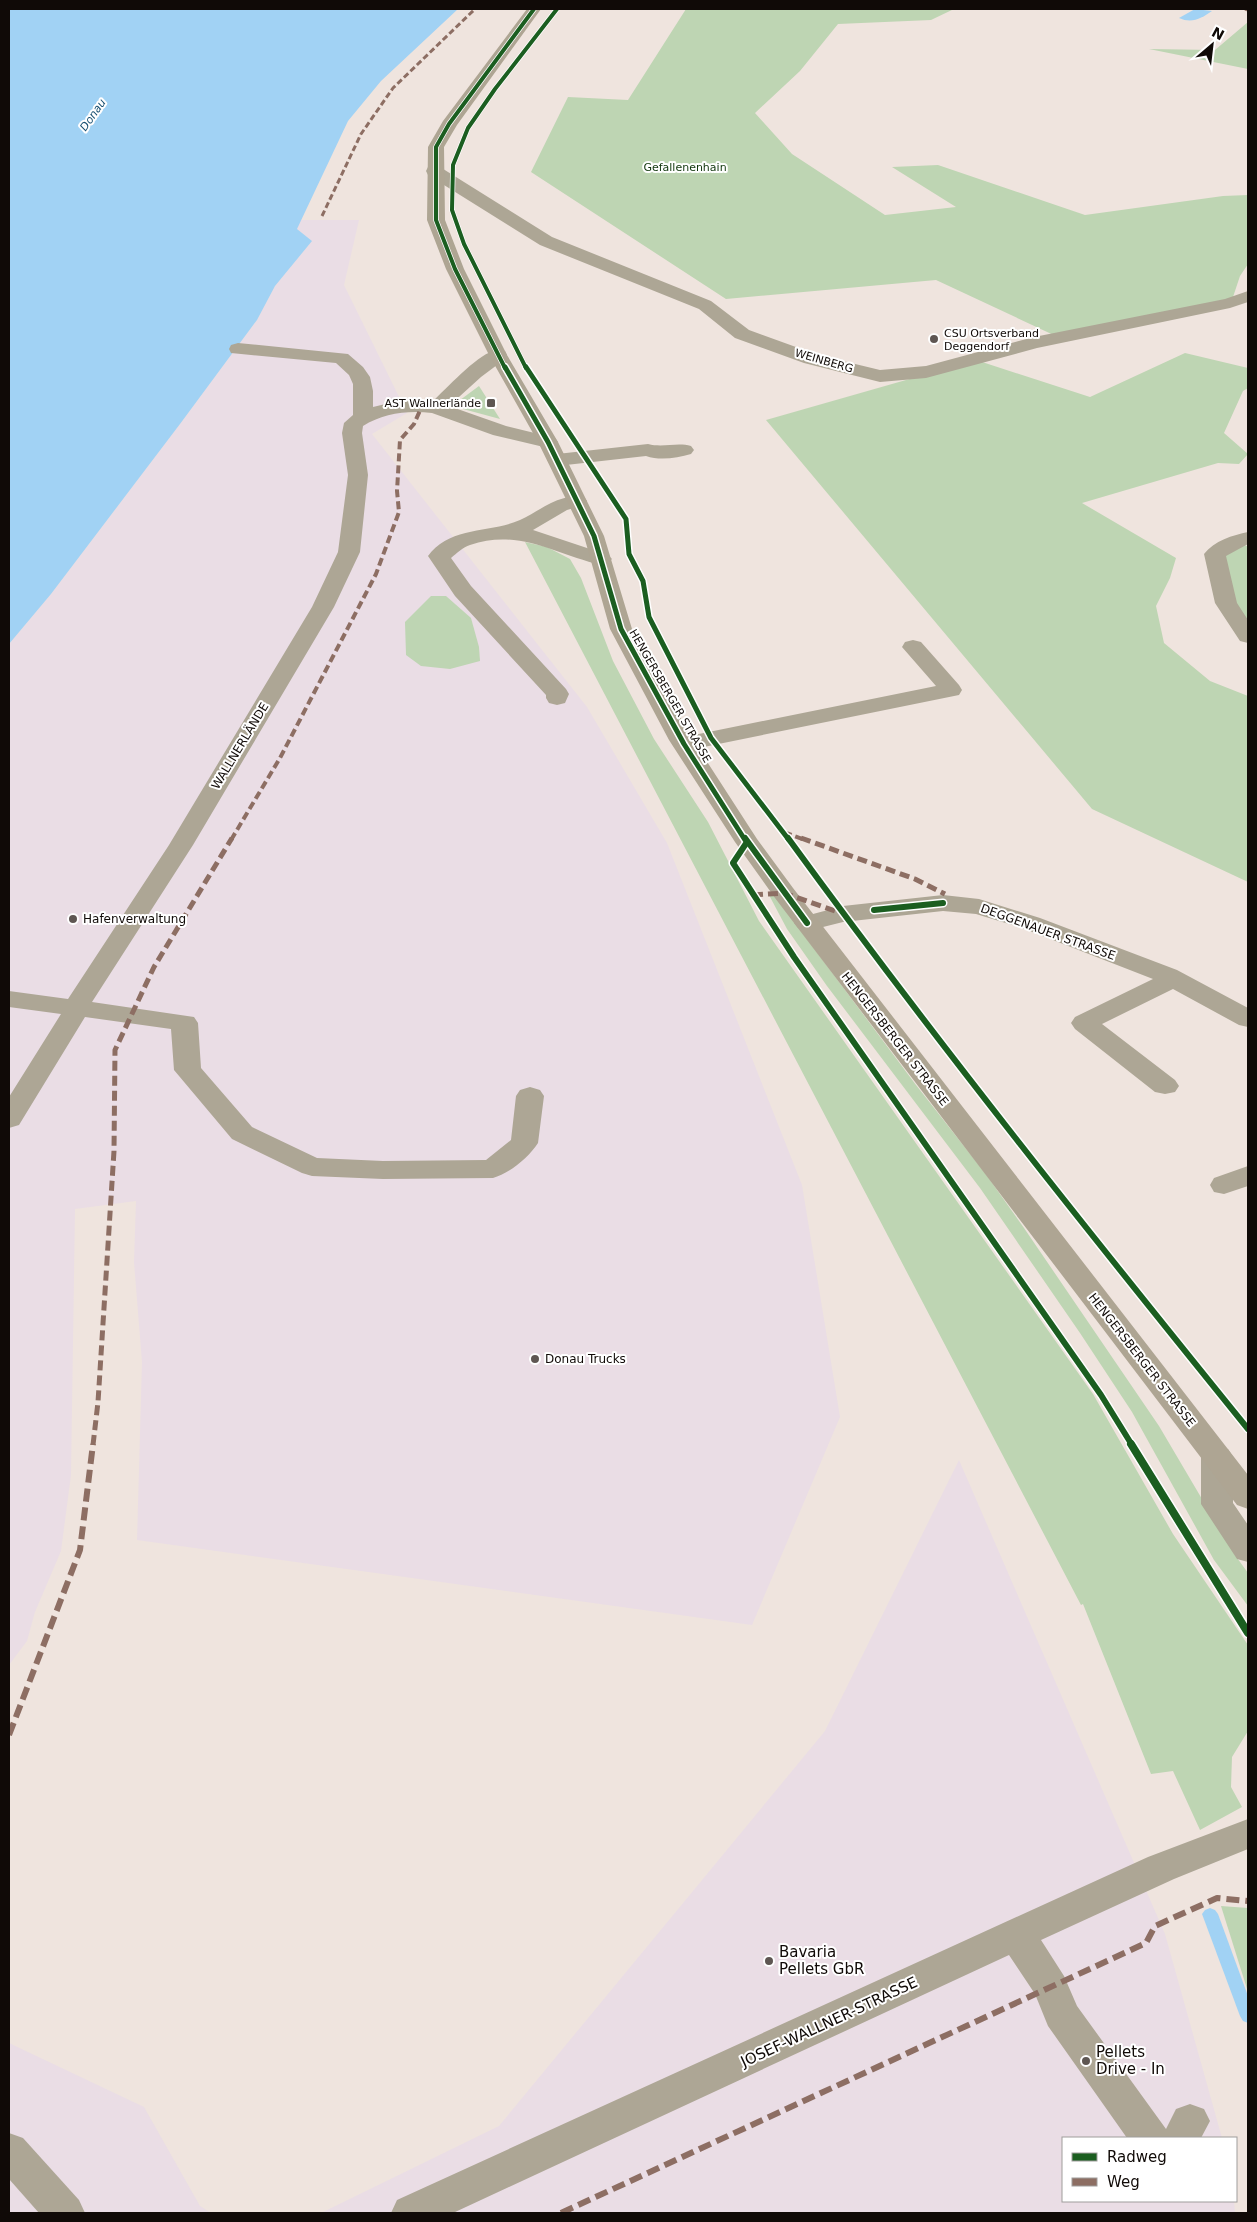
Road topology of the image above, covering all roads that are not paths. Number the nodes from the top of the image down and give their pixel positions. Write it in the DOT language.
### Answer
graph roads {
  1 [pos="534,9"];
  2 [pos="434,171"];
  3 [pos="1248,296"];
  4 [pos="238,349"];
  5 [pos="498,355"];
  6 [pos="436,408"];
  7 [pos="363,417"];
  8 [pos="684,450"];
  9 [pos="553,451"];
  10 [pos="577,501"];
  11 [pos="506,532"];
  12 [pos="1248,538"];
  13 [pos="601,559"];
  14 [pos="1248,636"];
  15 [pos="913,647"];
  16 [pos="557,698"];
  17 [pos="684,744"];
  18 [pos="807,924"];
  19 [pos="1174,979"];
  20 [pos="9,999"];
  21 [pos="76,1009"];
  22 [pos="1248,1019"];
  23 [pos="1165,1086"];
  24 [pos="530,1096"];
  25 [pos="9,1119"];
  26 [pos="1217,1457"];
  27 [pos="1248,1497"];
  28 [pos="1248,1550"];
  29 [pos="1248,1834"];
  30 [pos="1017,1936"];
  31 [pos="1149,2137"];
  32 [pos="9,2151"];
  33 [pos="65,2213"];
  34 [pos="411,2213"];
  1 -- 2 [label="main road, HENGERSBERGER STRASSE"];
  2 -- 3 [label="street, WEINBERG"];
  2 -- 5 [label="main road, HENGERSBERGER STRASSE"];
  4 -- 7 [label="street"];
  5 -- 6 [label="street"];
  5 -- 9 [label="main road, HENGERSBERGER STRASSE"];
  6 -- 7 [label="street"];
  6 -- 9 [label="street"];
  7 -- 21 [label="street, WALLNERLÄNDE"];
  8 -- 9 [label="street"];
  9 -- 10 [label="main road, HENGERSBERGER STRASSE"];
  10 -- 11 [label="street"];
  10 -- 13 [label="main road, HENGERSBERGER STRASSE"];
  11 -- 13 [label="street"];
  11 -- 16 [label="street"];
  12 -- 14 [label="street"];
  13 -- 17 [label="main road, HENGERSBERGER STRASSE"];
  15 -- 17 [label="street"];
  17 -- 18 [label="main road, HENGERSBERGER STRASSE"];
  18 -- 19 [label="street, DEGGENAUER STRASSE"];
  18 -- 26 [label="main road, HENGERSBERGER STRASSE"];
  19 -- 22 [label="street, DEGGENAUER STRASSE"];
  19 -- 23 [label="street"];
  20 -- 21 [label="street"];
  21 -- 24 [label="street"];
  21 -- 25 [label="street, WALLNERLÄNDE"];
  26 -- 27 [label="main road, HENGERSBERGER STRASSE"];
  26 -- 28 [label="street"];
  29 -- 30 [label="street, JOSEF-WALLNER-STRASSE"];
  30 -- 31 [label="street"];
  30 -- 34 [label="street, JOSEF-WALLNER-STRASSE"];
  32 -- 33 [label="street"];
}
